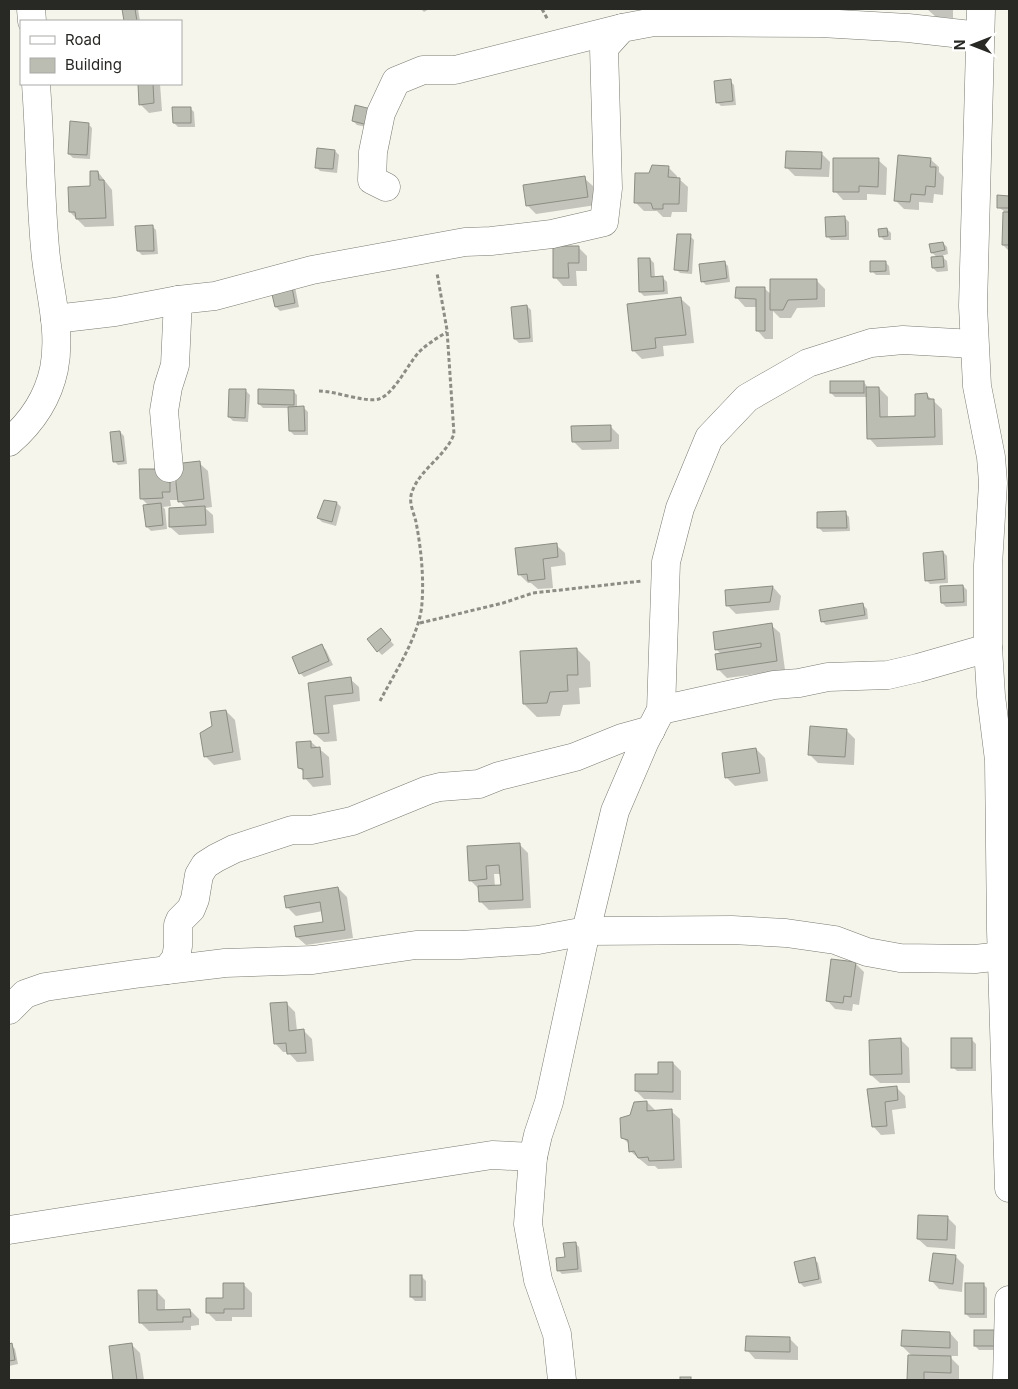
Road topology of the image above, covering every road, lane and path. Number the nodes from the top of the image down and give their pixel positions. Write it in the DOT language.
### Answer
graph roads {
  1 [pos="981,9"];
  2 [pos="622,28"];
  3 [pos="980,36"];
  4 [pos="36,85"];
  5 [pos="386,187"];
  6 [pos="433,247"];
  7 [pos="178,300"];
  8 [pos="55,319"];
  9 [pos="447,332"];
  10 [pos="974,344"];
  11 [pos="318,391"];
  12 [pos="9,442"];
  13 [pos="168,468"];
  14 [pos="665,578"];
  15 [pos="420,623"];
  16 [pos="995,631"];
  17 [pos="380,701"];
  18 [pos="656,720"];
  19 [pos="1005,842"];
  20 [pos="586,931"];
  21 [pos="1004,960"];
  22 [pos="167,970"];
  23 [pos="9,1010"];
  24 [pos="533,1157"];
  25 [pos="1009,1188"];
  26 [pos="9,1230"];
  27 [pos="1009,1300"];
  28 [pos="1008,1377"];
  29 [pos="562,1380"];
  1 -- 3 [label="street"];
  2 -- 3 [label="street"];
  2 -- 5 [label="street"];
  2 -- 6 [label="street"];
  3 -- 10 [label="street"];
  4 -- 8 [label="street"];
  6 -- 7 [label="street"];
  6 -- 9 [label="path"];
  7 -- 8 [label="street"];
  7 -- 13 [label="street"];
  8 -- 12 [label="street"];
  9 -- 11 [label="path"];
  9 -- 15 [label="path"];
  10 -- 14 [label="street"];
  10 -- 16 [label="street"];
  14 -- 15 [label="path"];
  14 -- 18 [label="street"];
  15 -- 17 [label="path"];
  16 -- 18 [label="street"];
  16 -- 19 [label="street"];
  18 -- 20 [label="street"];
  18 -- 22 [label="street"];
  19 -- 21 [label="street"];
  20 -- 21 [label="street"];
  20 -- 22 [label="street"];
  20 -- 24 [label="street"];
  21 -- 25 [label="street"];
  22 -- 23 [label="street"];
  24 -- 26 [label="street"];
  24 -- 29 [label="street"];
  27 -- 28 [label="street"];
}
